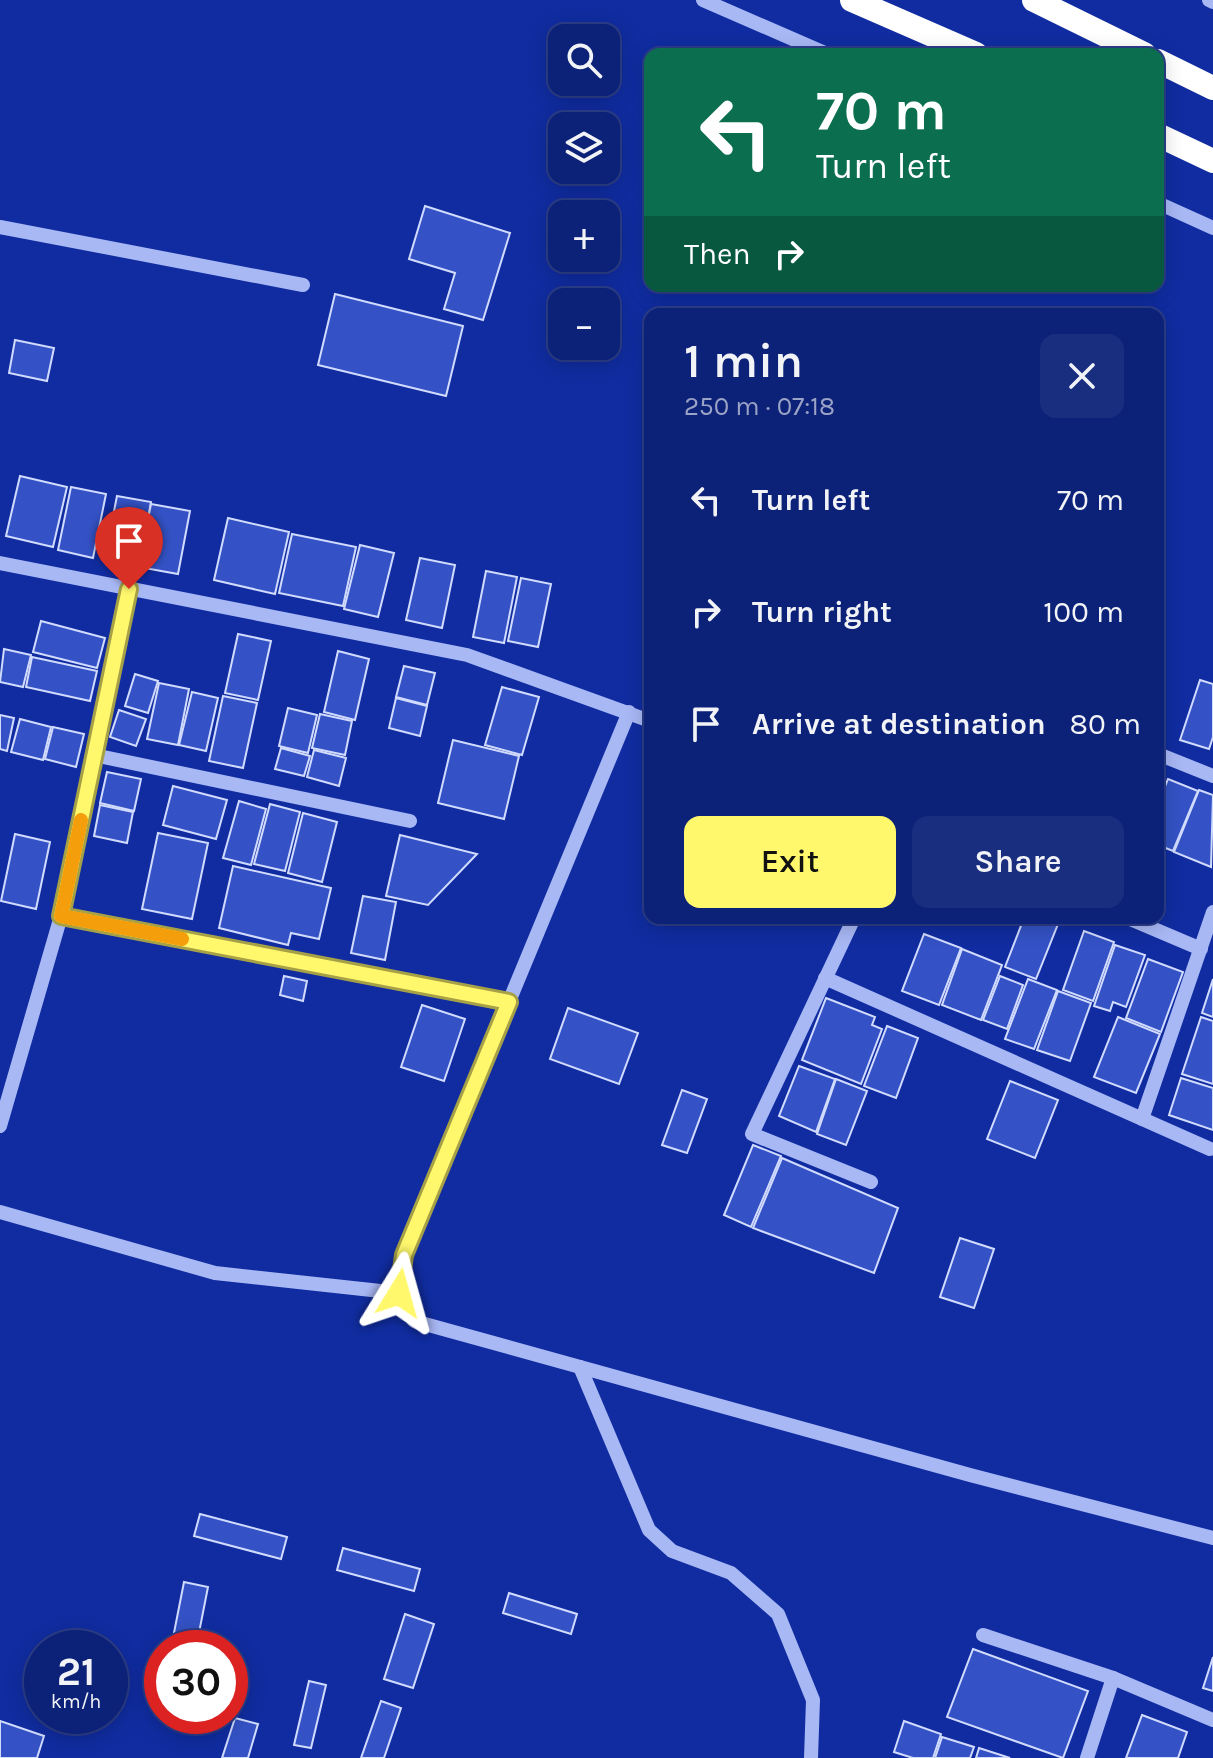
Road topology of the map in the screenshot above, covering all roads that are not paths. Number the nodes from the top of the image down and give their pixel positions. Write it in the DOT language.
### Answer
graph roads {
  1 [pos="703,0"];
  2 [pos="852,0"];
  3 [pos="1034,0"];
  4 [pos="813,48"];
  5 [pos="962,48"];
  6 [pos="1132,48"];
  7 [pos="1164,64"];
  8 [pos="1213,88"];
  9 [pos="1164,138"];
  10 [pos="1213,161"];
  11 [pos="1164,206"];
  12 [pos="0,227"];
  13 [pos="1213,228"];
  14 [pos="303,285"];
  15 [pos="0,563"];
  16 [pos="129,589"];
  17 [pos="629,712"];
  18 [pos="644,718"];
  19 [pos="94,755"];
  20 [pos="1164,756"];
  21 [pos="1213,776"];
  22 [pos="410,821"];
  23 [pos="1213,912"];
  24 [pos="61,916"];
  25 [pos="851,924"];
  26 [pos="1142,924"];
  27 [pos="1201,949"];
  28 [pos="825,978"];
  29 [pos="509,1002"];
  30 [pos="1142,1119"];
  31 [pos="0,1126"];
  32 [pos="1210,1149"];
  33 [pos="871,1182"];
  34 [pos="0,1212"];
  35 [pos="399,1293"];
  36 [pos="580,1367"];
  37 [pos="1213,1538"];
  38 [pos="983,1635"];
  39 [pos="1113,1678"];
  40 [pos="1213,1720"];
  41 [pos="811,1758"];
  42 [pos="1087,1758"];
  1 -- 4 [label="street"];
  2 -- 5 [label="highway"];
  3 -- 6 [label="highway"];
  7 -- 8 [label="highway"];
  9 -- 10 [label="highway"];
  11 -- 13 [label="street"];
  12 -- 14 [label="street"];
  15 -- 16 [label="street"];
  16 -- 17 [label="street"];
  16 -- 19 [label="street"];
  17 -- 18 [label="street"];
  17 -- 29 [label="street"];
  19 -- 22 [label="street"];
  19 -- 24 [label="street"];
  20 -- 21 [label="street"];
  23 -- 27 [label="street"];
  24 -- 29 [label="street"];
  24 -- 31 [label="street"];
  25 -- 28 [label="street"];
  26 -- 27 [label="street"];
  27 -- 30 [label="street"];
  28 -- 30 [label="street"];
  28 -- 33 [label="street"];
  29 -- 35 [label="street"];
  30 -- 32 [label="street"];
  34 -- 35 [label="street"];
  35 -- 36 [label="street"];
  36 -- 37 [label="street"];
  36 -- 41 [label="street"];
  38 -- 39 [label="street"];
  39 -- 40 [label="street"];
  39 -- 42 [label="street"];
}
